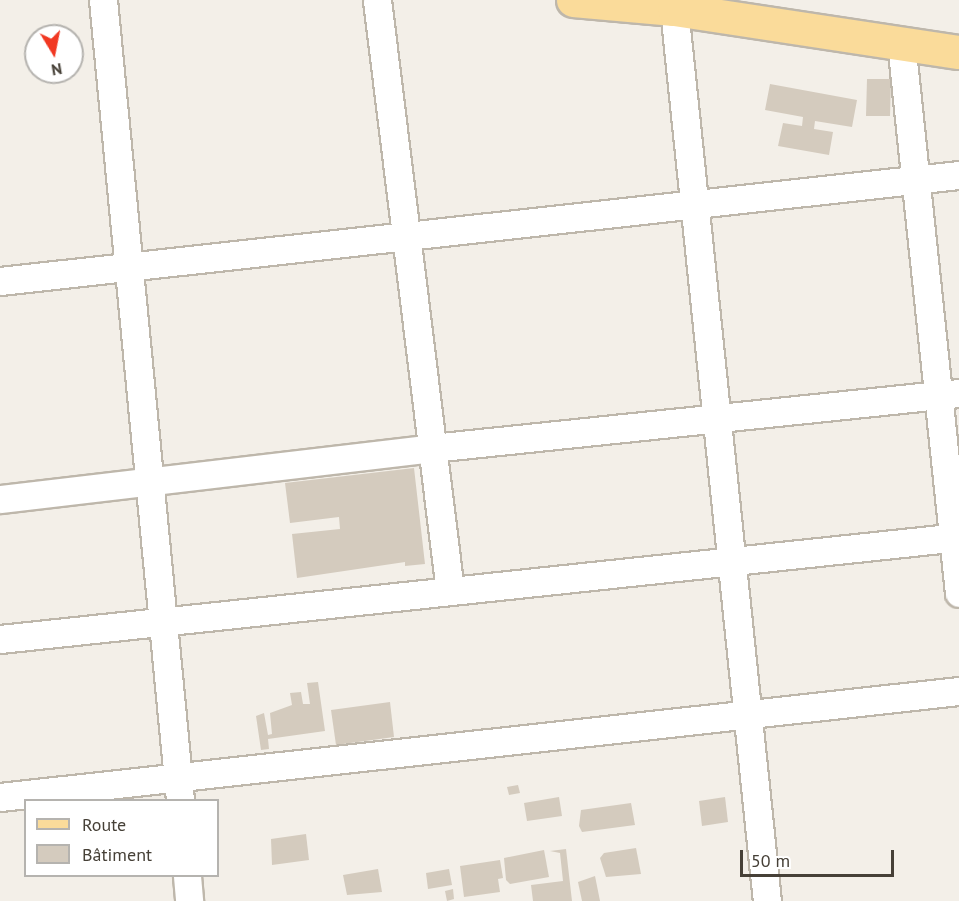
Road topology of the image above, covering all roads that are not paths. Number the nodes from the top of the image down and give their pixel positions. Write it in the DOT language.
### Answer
graph roads {
  1 [pos="103,0"];
  2 [pos="377,0"];
  3 [pos="573,0"];
  4 [pos="674,9"];
  5 [pos="901,42"];
  6 [pos="959,52"];
  7 [pos="959,175"];
  8 [pos="916,179"];
  9 [pos="694,204"];
  10 [pos="406,236"];
  11 [pos="131,267"];
  12 [pos="0,281"];
  13 [pos="948,394"];
  14 [pos="716,419"];
  15 [pos="432,448"];
  16 [pos="151,483"];
  17 [pos="0,499"];
  18 [pos="956,538"];
  19 [pos="731,562"];
  20 [pos="450,591"];
  21 [pos="959,593"];
  22 [pos="164,621"];
  23 [pos="0,639"];
  24 [pos="959,691"];
  25 [pos="747,715"];
  26 [pos="179,789"];
  27 [pos="0,797"];
  28 [pos="187,877"];
  29 [pos="189,901"];
  30 [pos="766,901"];
  1 -- 11 [label="street"];
  2 -- 10 [label="street"];
  3 -- 4 [label="main road"];
  4 -- 5 [label="main road"];
  4 -- 9 [label="street"];
  5 -- 6 [label="main road"];
  5 -- 8 [label="street"];
  7 -- 8 [label="street"];
  8 -- 9 [label="street"];
  8 -- 13 [label="street"];
  9 -- 10 [label="street"];
  9 -- 14 [label="street"];
  10 -- 11 [label="street"];
  10 -- 15 [label="street"];
  11 -- 12 [label="street"];
  11 -- 16 [label="street"];
  13 -- 14 [label="street"];
  13 -- 18 [label="street"];
  14 -- 15 [label="street"];
  14 -- 19 [label="street"];
  15 -- 16 [label="street"];
  15 -- 20 [label="street"];
  16 -- 17 [label="street"];
  16 -- 22 [label="street"];
  18 -- 19 [label="street"];
  18 -- 21 [label="street"];
  19 -- 20 [label="street"];
  19 -- 25 [label="street"];
  20 -- 22 [label="street"];
  22 -- 23 [label="street"];
  22 -- 26 [label="street"];
  24 -- 25 [label="street"];
  25 -- 26 [label="street"];
  25 -- 30 [label="street"];
  26 -- 27 [label="street"];
  28 -- 29 [label="street"];
}
